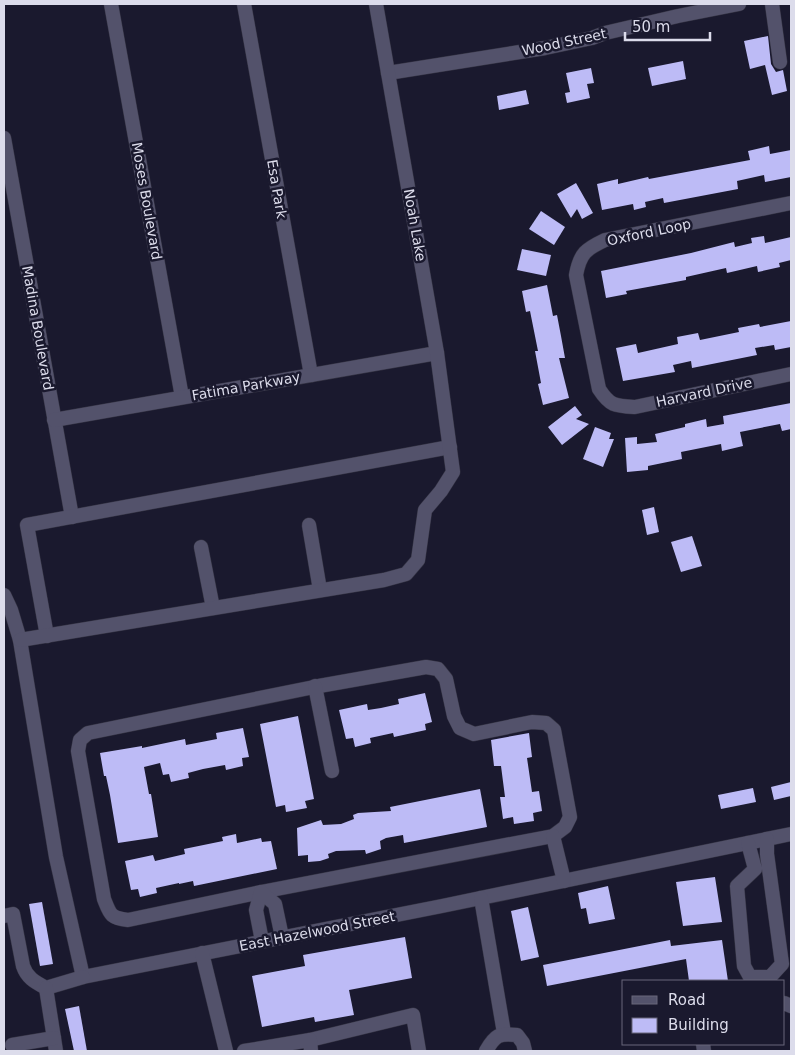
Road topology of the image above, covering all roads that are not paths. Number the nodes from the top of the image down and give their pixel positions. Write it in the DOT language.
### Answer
graph roads {
  1 [pos="112,4"];
  2 [pos="244,4"];
  3 [pos="376,4"];
  4 [pos="739,4"];
  5 [pos="772,4"];
  6 [pos="780,62"];
  7 [pos="388,73"];
  8 [pos="4,138"];
  9 [pos="791,203"];
  10 [pos="437,353"];
  11 [pos="791,374"];
  12 [pos="311,375"];
  13 [pos="182,397"];
  14 [pos="617,406"];
  15 [pos="54,420"];
  16 [pos="450,447"];
  17 [pos="72,517"];
  18 [pos="309,525"];
  19 [pos="201,547"];
  20 [pos="320,590"];
  21 [pos="4,595"];
  22 [pos="213,608"];
  23 [pos="47,636"];
  24 [pos="20,640"];
  25 [pos="315,686"];
  26 [pos="332,771"];
  27 [pos="791,834"];
  28 [pos="553,836"];
  29 [pos="767,839"];
  30 [pos="748,843"];
  31 [pos="564,881"];
  32 [pos="261,892"];
  33 [pos="481,898"];
  34 [pos="4,916"];
  35 [pos="282,937"];
  36 [pos="262,941"];
  37 [pos="202,953"];
  38 [pos="83,976"];
  39 [pos="46,988"];
  40 [pos="504,1033"];
  41 [pos="12,1044"];
  42 [pos="55,1045"];
  43 [pos="310,1046"];
  44 [pos="226,1051"];
  45 [pos="244,1051"];
  46 [pos="419,1051"];
  47 [pos="486,1051"];
  48 [pos="525,1051"];
  1 -- 13 [label="street, Moses Boulevard"];
  2 -- 12 [label="street, Esa Park"];
  3 -- 7 [label="street, Noah Lake"];
  4 -- 7 [label="street, Wood Street"];
  5 -- 6 [label="street"];
  7 -- 10 [label="street, Noah Lake"];
  8 -- 15 [label="street, Madina Boulevard"];
  9 -- 14 [label="street, Oxford Loop"];
  10 -- 12 [label="street, Fatima Parkway"];
  10 -- 16 [label="street, Noah Lake"];
  11 -- 14 [label="street, Harvard Drive"];
  12 -- 13 [label="street, Fatima Parkway"];
  13 -- 15 [label="street, Fatima Parkway"];
  15 -- 17 [label="street, Madina Boulevard"];
  16 -- 17 [label="street"];
  16 -- 20 [label="street, Noah Lake"];
  17 -- 23 [label="street"];
  18 -- 20 [label="street"];
  19 -- 22 [label="street"];
  20 -- 22 [label="street, Noah Lake"];
  21 -- 24 [label="street"];
  22 -- 23 [label="street, Noah Lake"];
  23 -- 24 [label="street, Noah Lake"];
  24 -- 38 [label="street"];
  25 -- 26 [label="street"];
  25 -- 28 [label="street"];
  25 -- 32 [label="street"];
  27 -- 29 [label="street, East Hazelwood Street"];
  28 -- 31 [label="street"];
  28 -- 32 [label="street"];
  29 -- 30 [label="street, East Hazelwood Street"];
  29 -- 30 [label="street"];
  30 -- 31 [label="street, East Hazelwood Street"];
  31 -- 33 [label="street, East Hazelwood Street"];
  32 -- 35 [label="street"];
  32 -- 36 [label="street"];
  33 -- 35 [label="street, East Hazelwood Street"];
  33 -- 40 [label="street"];
  34 -- 39 [label="street"];
  35 -- 36 [label="street, East Hazelwood Street"];
  36 -- 37 [label="street, East Hazelwood Street"];
  37 -- 38 [label="street, East Hazelwood Street"];
  37 -- 44 [label="street"];
  38 -- 39 [label="street, East Hazelwood Street"];
  39 -- 42 [label="street"];
  40 -- 47 [label="street"];
  40 -- 48 [label="street"];
  41 -- 42 [label="street"];
  43 -- 45 [label="street"];
  43 -- 46 [label="street"];
}
